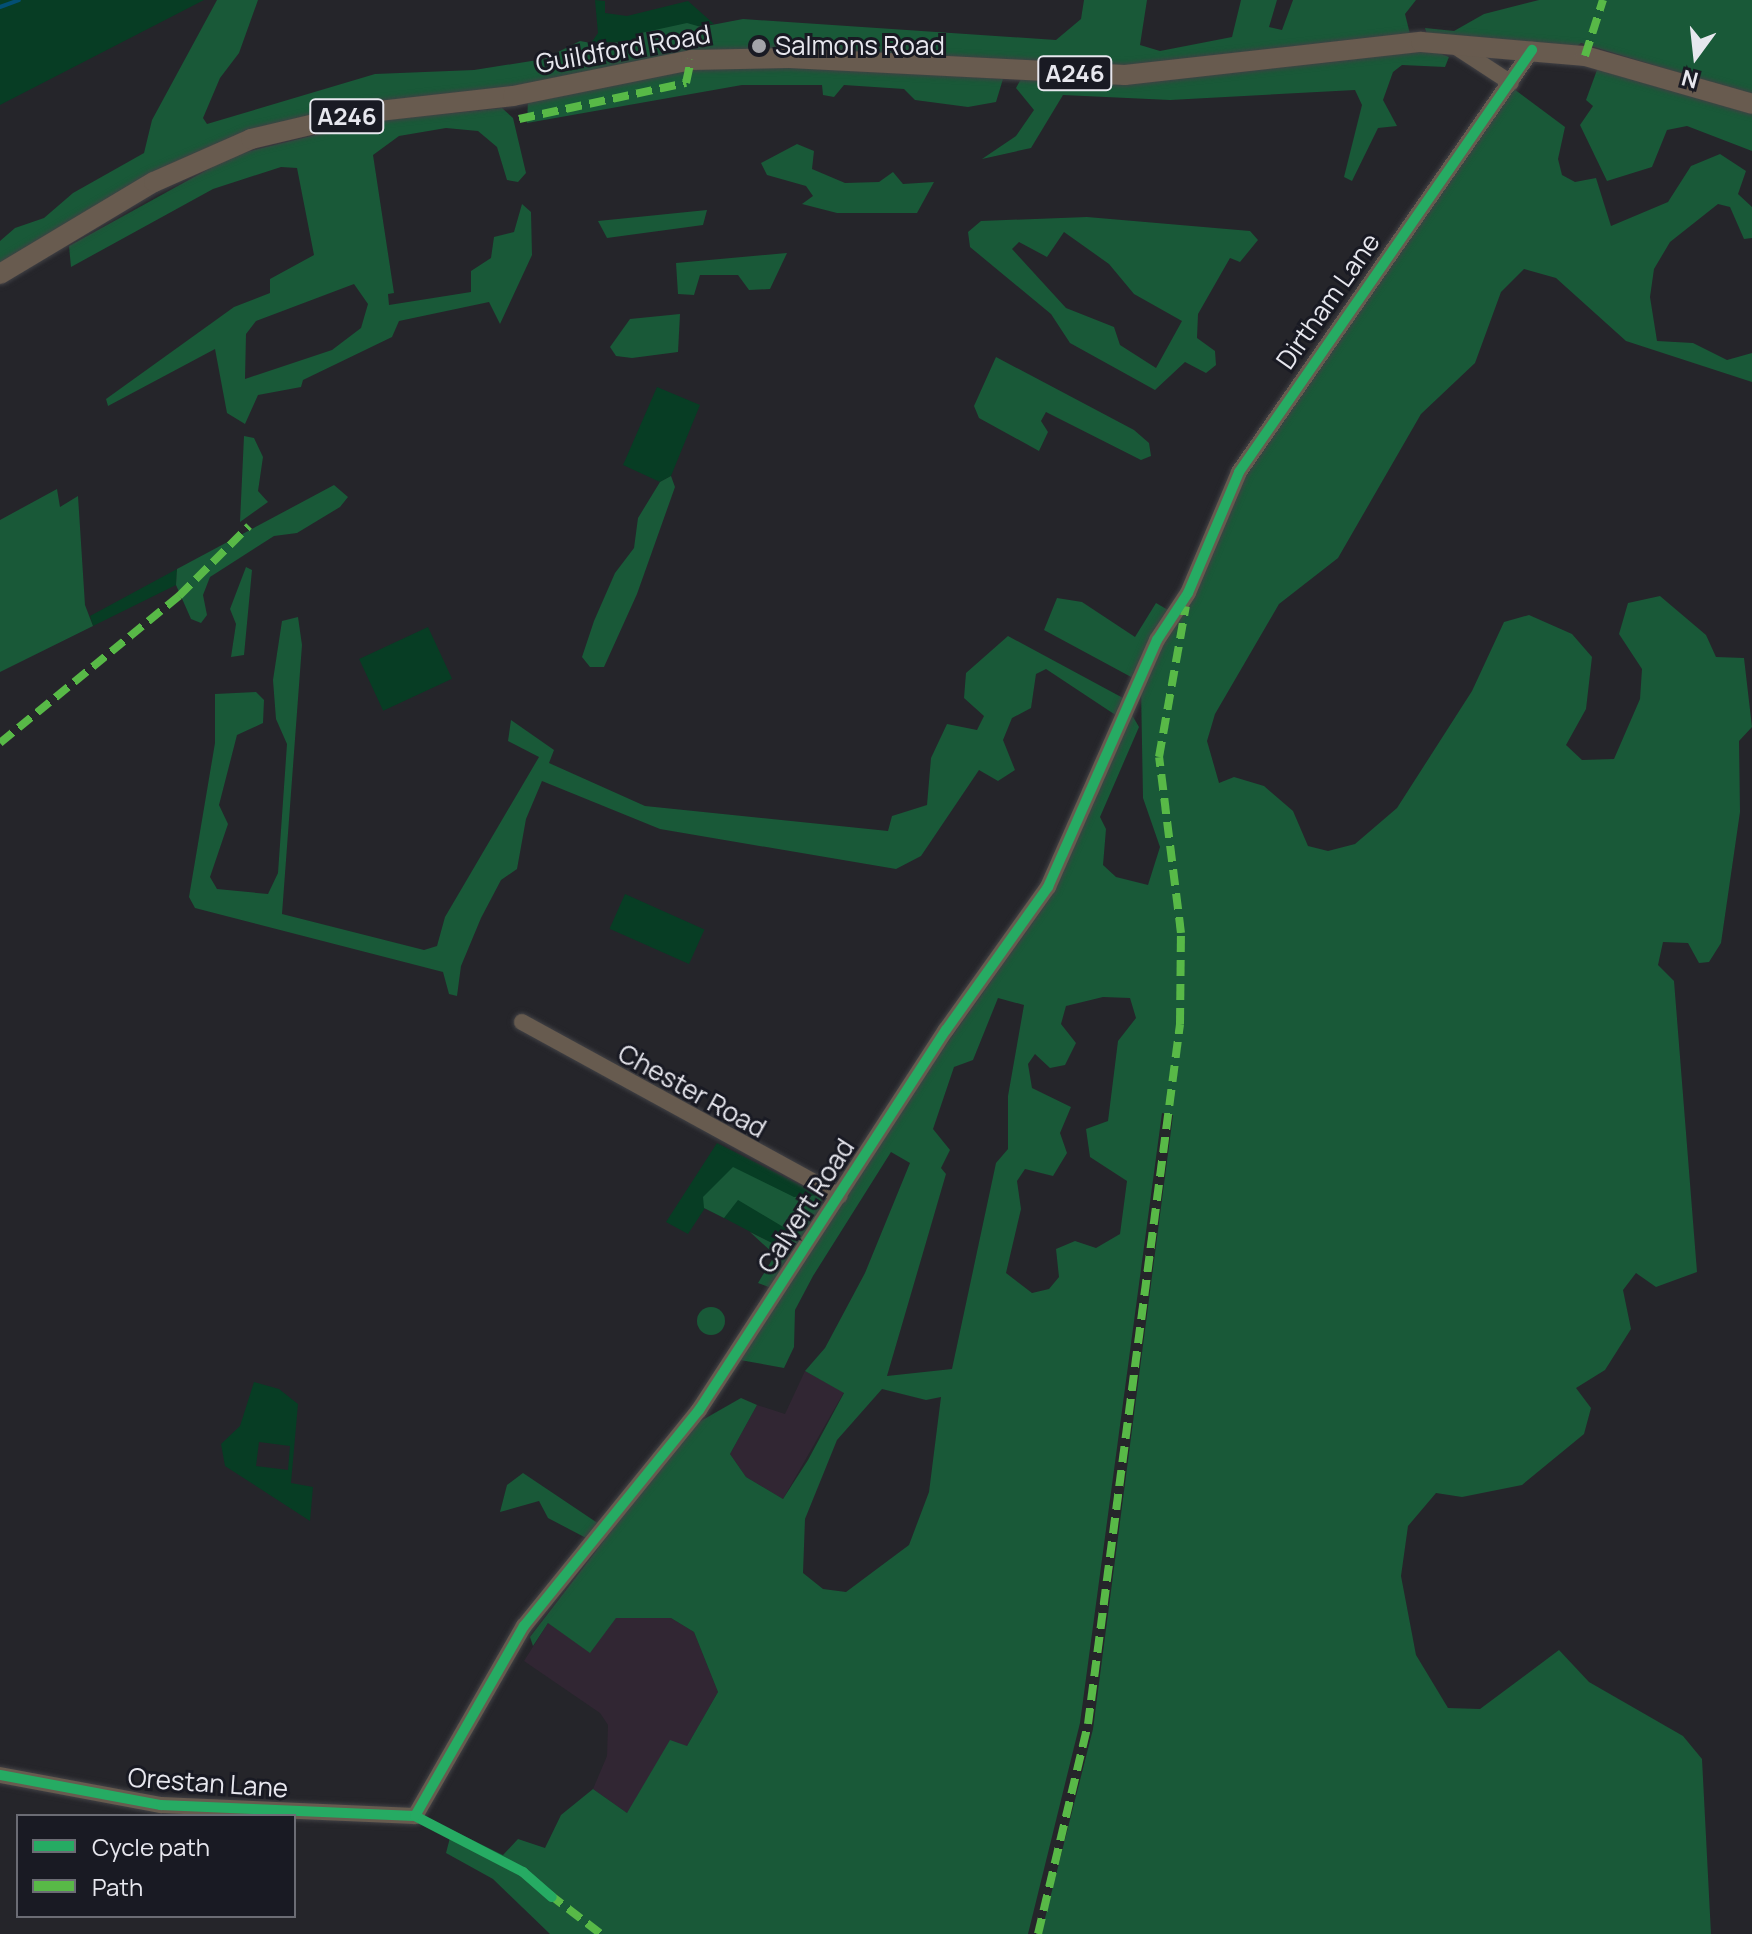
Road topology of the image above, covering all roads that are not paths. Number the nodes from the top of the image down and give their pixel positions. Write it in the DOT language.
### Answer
graph roads {
  1 [pos="1453,45"];
  2 [pos="1532,50"];
  3 [pos="1511,83"];
  4 [pos="1752,104"];
  5 [pos="0,274"];
  6 [pos="1188,593"];
  7 [pos="522,1022"];
  8 [pos="840,1196"];
  9 [pos="0,1775"];
  10 [pos="415,1816"];
  1 -- 2 [label="main road, Guildford Road / A246"];
  1 -- 3 [label="street"];
  1 -- 5 [label="main road, Guildford Road / A246"];
  2 -- 3 [label="street, Dirtham Lane"];
  2 -- 4 [label="main road, A246"];
  3 -- 6 [label="street, Dirtham Lane"];
  6 -- 8 [label="street, Calvert Road"];
  7 -- 8 [label="street, Chester Road"];
  8 -- 10 [label="street, Calvert Road"];
  9 -- 10 [label="street, Orestan Lane"];
}
